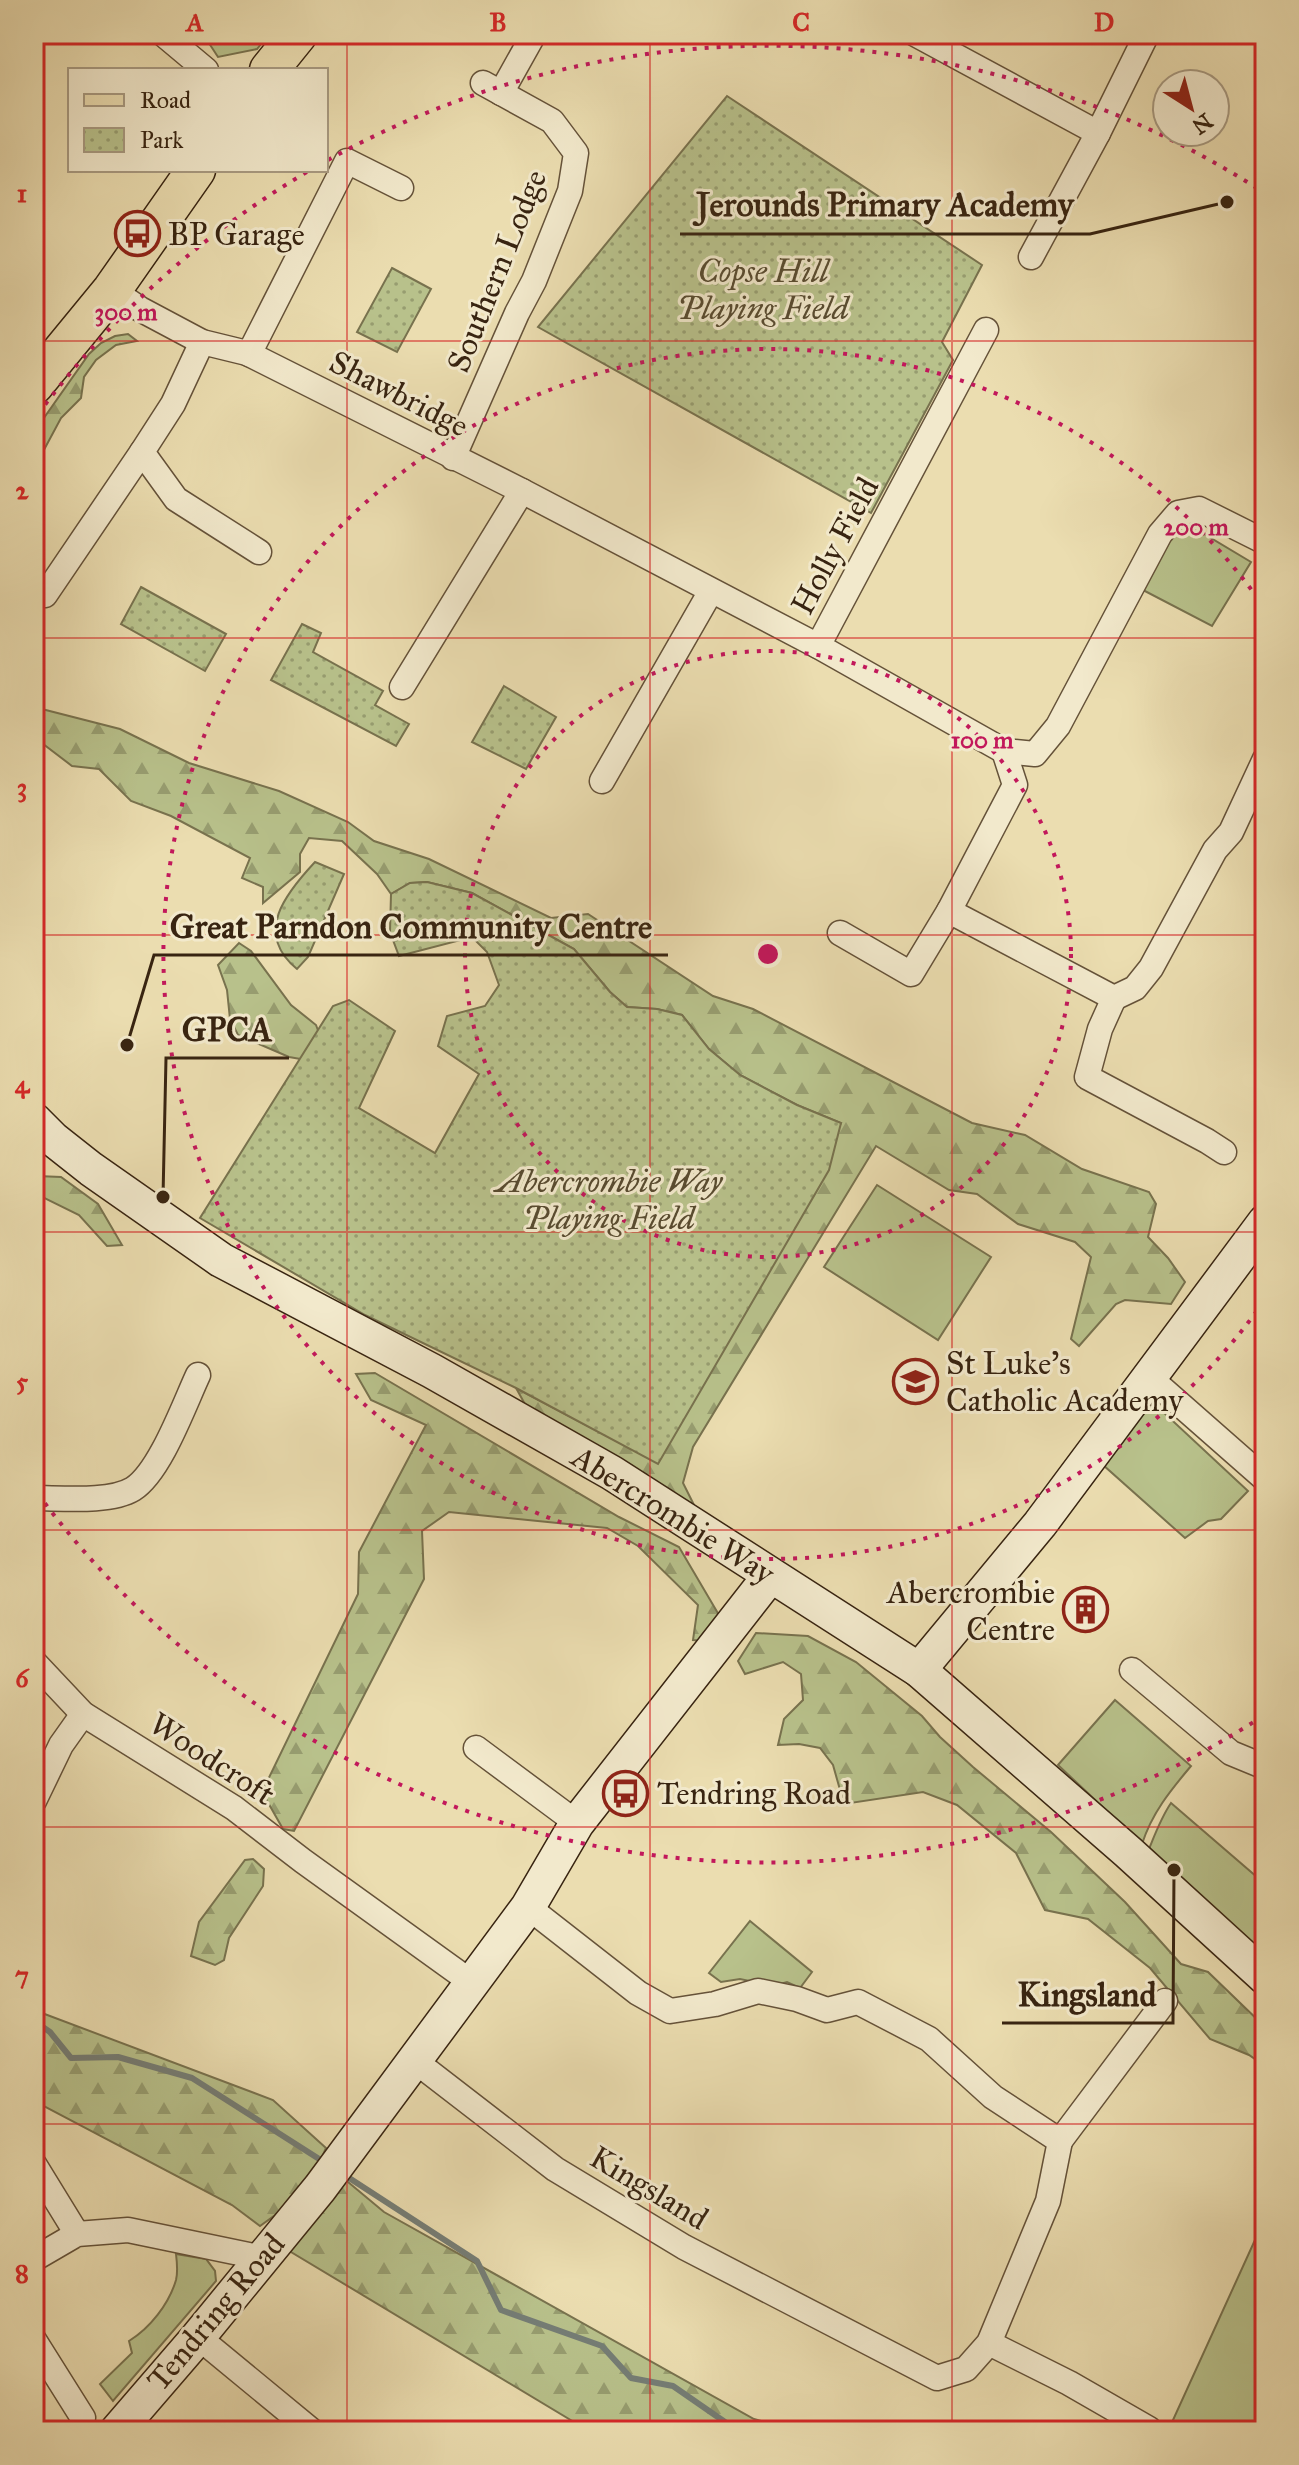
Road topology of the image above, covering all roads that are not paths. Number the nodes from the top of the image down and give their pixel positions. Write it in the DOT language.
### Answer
graph roads {
  1 [pos="163,34"];
  2 [pos="298,34"];
  3 [pos="534,34"];
  4 [pos="915,34"];
  5 [pos="1147,34"];
  6 [pos="204,68"];
  7 [pos="271,68"];
  8 [pos="1098,133"];
  9 [pos="195,172"];
  10 [pos="401,188"];
  11 [pos="1031,257"];
  12 [pos="112,290"];
  13 [pos="986,330"];
  14 [pos="202,342"];
  15 [pos="249,354"];
  16 [pos="34,385"];
  17 [pos="142,452"];
  18 [pos="453,458"];
  19 [pos="522,491"];
  20 [pos="1265,542"];
  21 [pos="259,552"];
  22 [pos="711,591"];
  23 [pos="45,595"];
  24 [pos="818,646"];
  25 [pos="402,687"];
  26 [pos="1004,751"];
  27 [pos="1265,759"];
  28 [pos="602,781"];
  29 [pos="949,911"];
  30 [pos="840,933"];
  31 [pos="1114,998"];
  32 [pos="34,1120"];
  33 [pos="1224,1152"];
  34 [pos="1265,1222"];
  35 [pos="198,1375"];
  36 [pos="1150,1378"];
  37 [pos="1265,1479"];
  38 [pos="34,1498"];
  39 [pos="770,1576"];
  40 [pos="34,1662"];
  41 [pos="919,1670"];
  42 [pos="1132,1670"];
  43 [pos="83,1714"];
  44 [pos="476,1748"];
  45 [pos="1265,1767"];
  46 [pos="34,1801"];
  47 [pos="577,1823"];
  48 [pos="528,1907"];
  49 [pos="1265,1977"];
  50 [pos="471,1982"];
  51 [pos="1165,2001"];
  52 [pos="415,2061"];
  53 [pos="1060,2141"];
  54 [pos="34,2164"];
  55 [pos="77,2234"];
  56 [pos="263,2258"];
  57 [pos="34,2259"];
  58 [pos="198,2337"];
  59 [pos="34,2340"];
  60 [pos="989,2343"];
  61 [pos="83,2418"];
  62 [pos="1149,2429"];
  63 [pos="117,2431"];
  64 [pos="312,2431"];
  1 -- 6 [label="street"];
  2 -- 7 [label="main road"];
  3 -- 18 [label="street, Southern Lodge"];
  4 -- 8 [label="street"];
  5 -- 8 [label="street"];
  8 -- 11 [label="street"];
  9 -- 12 [label="main road"];
  10 -- 15 [label="street"];
  12 -- 14 [label="street, Shawbridge"];
  12 -- 16 [label="main road"];
  13 -- 24 [label="street, Holly Field"];
  14 -- 15 [label="street, Shawbridge"];
  14 -- 17 [label="street"];
  15 -- 18 [label="street, Shawbridge"];
  17 -- 21 [label="street"];
  17 -- 23 [label="street"];
  18 -- 19 [label="street, Shawbridge"];
  19 -- 22 [label="street, Shawbridge"];
  19 -- 25 [label="street"];
  20 -- 26 [label="street"];
  22 -- 24 [label="street, Shawbridge"];
  22 -- 28 [label="street"];
  24 -- 26 [label="street, Holly Field"];
  26 -- 29 [label="street"];
  27 -- 31 [label="street"];
  29 -- 30 [label="street"];
  29 -- 31 [label="street"];
  31 -- 33 [label="street"];
  32 -- 39 [label="street, Abercrombie Way"];
  34 -- 36 [label="street"];
  35 -- 38 [label="street"];
  36 -- 37 [label="street"];
  36 -- 41 [label="street"];
  39 -- 41 [label="street, Abercrombie Way"];
  39 -- 47 [label="street, Tendring Road"];
  40 -- 43 [label="street, Woodcroft"];
  41 -- 49 [label="street, Abercrombie Way"];
  42 -- 45 [label="street"];
  43 -- 46 [label="street"];
  43 -- 50 [label="street, Woodcroft"];
  44 -- 47 [label="street"];
  47 -- 48 [label="street, Tendring Road"];
  48 -- 50 [label="street, Tendring Road"];
  48 -- 53 [label="street"];
  50 -- 52 [label="street, Tendring Road"];
  51 -- 53 [label="street, Kingsland"];
  52 -- 56 [label="street, Tendring Road"];
  52 -- 60 [label="street, Kingsland"];
  53 -- 60 [label="street, Kingsland"];
  54 -- 55 [label="street"];
  55 -- 56 [label="street"];
  55 -- 57 [label="street"];
  56 -- 58 [label="street, Tendring Road"];
  58 -- 63 [label="street, Tendring Road"];
  58 -- 64 [label="street"];
  59 -- 61 [label="street"];
  60 -- 62 [label="street"];
}
